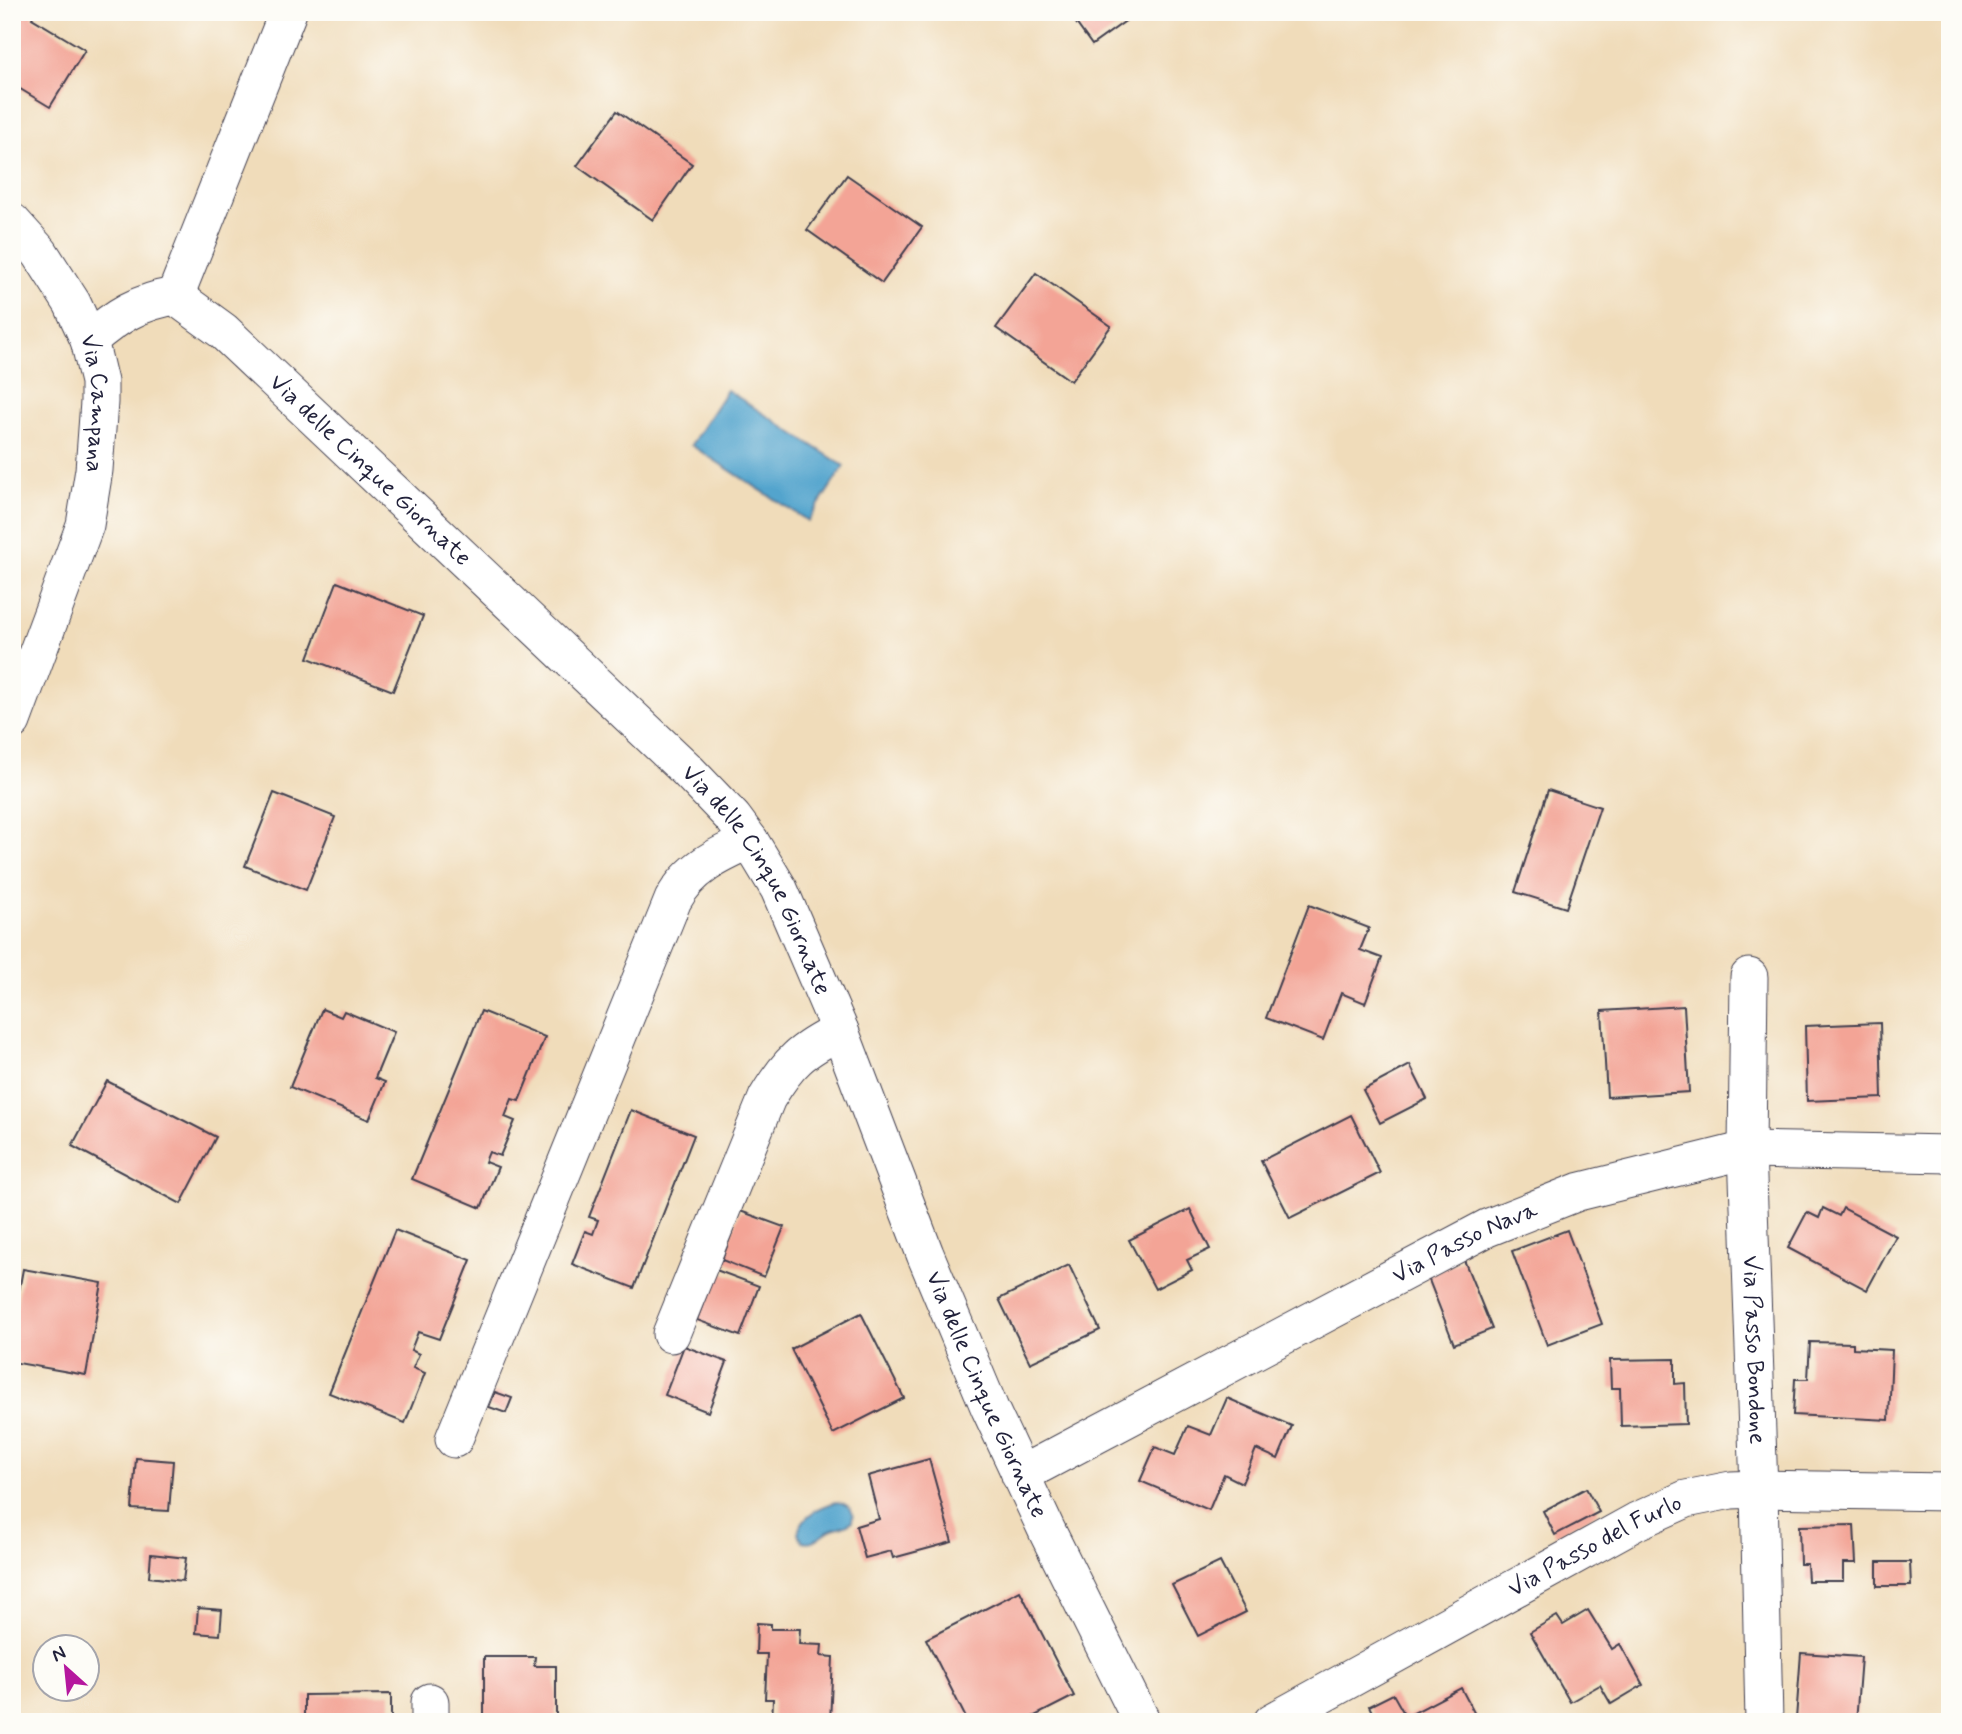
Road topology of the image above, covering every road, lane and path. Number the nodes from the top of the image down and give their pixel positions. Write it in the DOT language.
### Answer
graph roads {
  1 [pos="288,12"];
  2 [pos="12,222"];
  3 [pos="175,296"];
  4 [pos="89,340"];
  5 [pos="12,722"];
  6 [pos="750,841"];
  7 [pos="1749,977"];
  8 [pos="840,1031"];
  9 [pos="1747,1150"];
  10 [pos="1950,1154"];
  11 [pos="671,1334"];
  12 [pos="454,1439"];
  13 [pos="1020,1475"];
  14 [pos="1759,1489"];
  15 [pos="1950,1492"];
  16 [pos="1142,1722"];
  17 [pos="1272,1722"];
  18 [pos="1764,1722"];
  1 -- 3 [label="street"];
  2 -- 4 [label="street, Via Campana"];
  3 -- 4 [label="street"];
  3 -- 6 [label="street, Via delle Cinque Giornate"];
  4 -- 5 [label="street, Via Campana"];
  6 -- 8 [label="street, Via delle Cinque Giornate"];
  6 -- 12 [label="street"];
  7 -- 9 [label="street, Via Passo Bondone"];
  8 -- 11 [label="street"];
  8 -- 13 [label="street, Via delle Cinque Giornate"];
  9 -- 10 [label="street, Via Passo Nava"];
  9 -- 13 [label="street, Via Passo Nava"];
  9 -- 14 [label="street, Via Passo Bondone"];
  13 -- 16 [label="street, Via delle Cinque Giornate"];
  14 -- 15 [label="street, Via Passo del Furlo"];
  14 -- 17 [label="street, Via Passo del Furlo"];
  14 -- 18 [label="street, Via Passo Bondone"];
}
